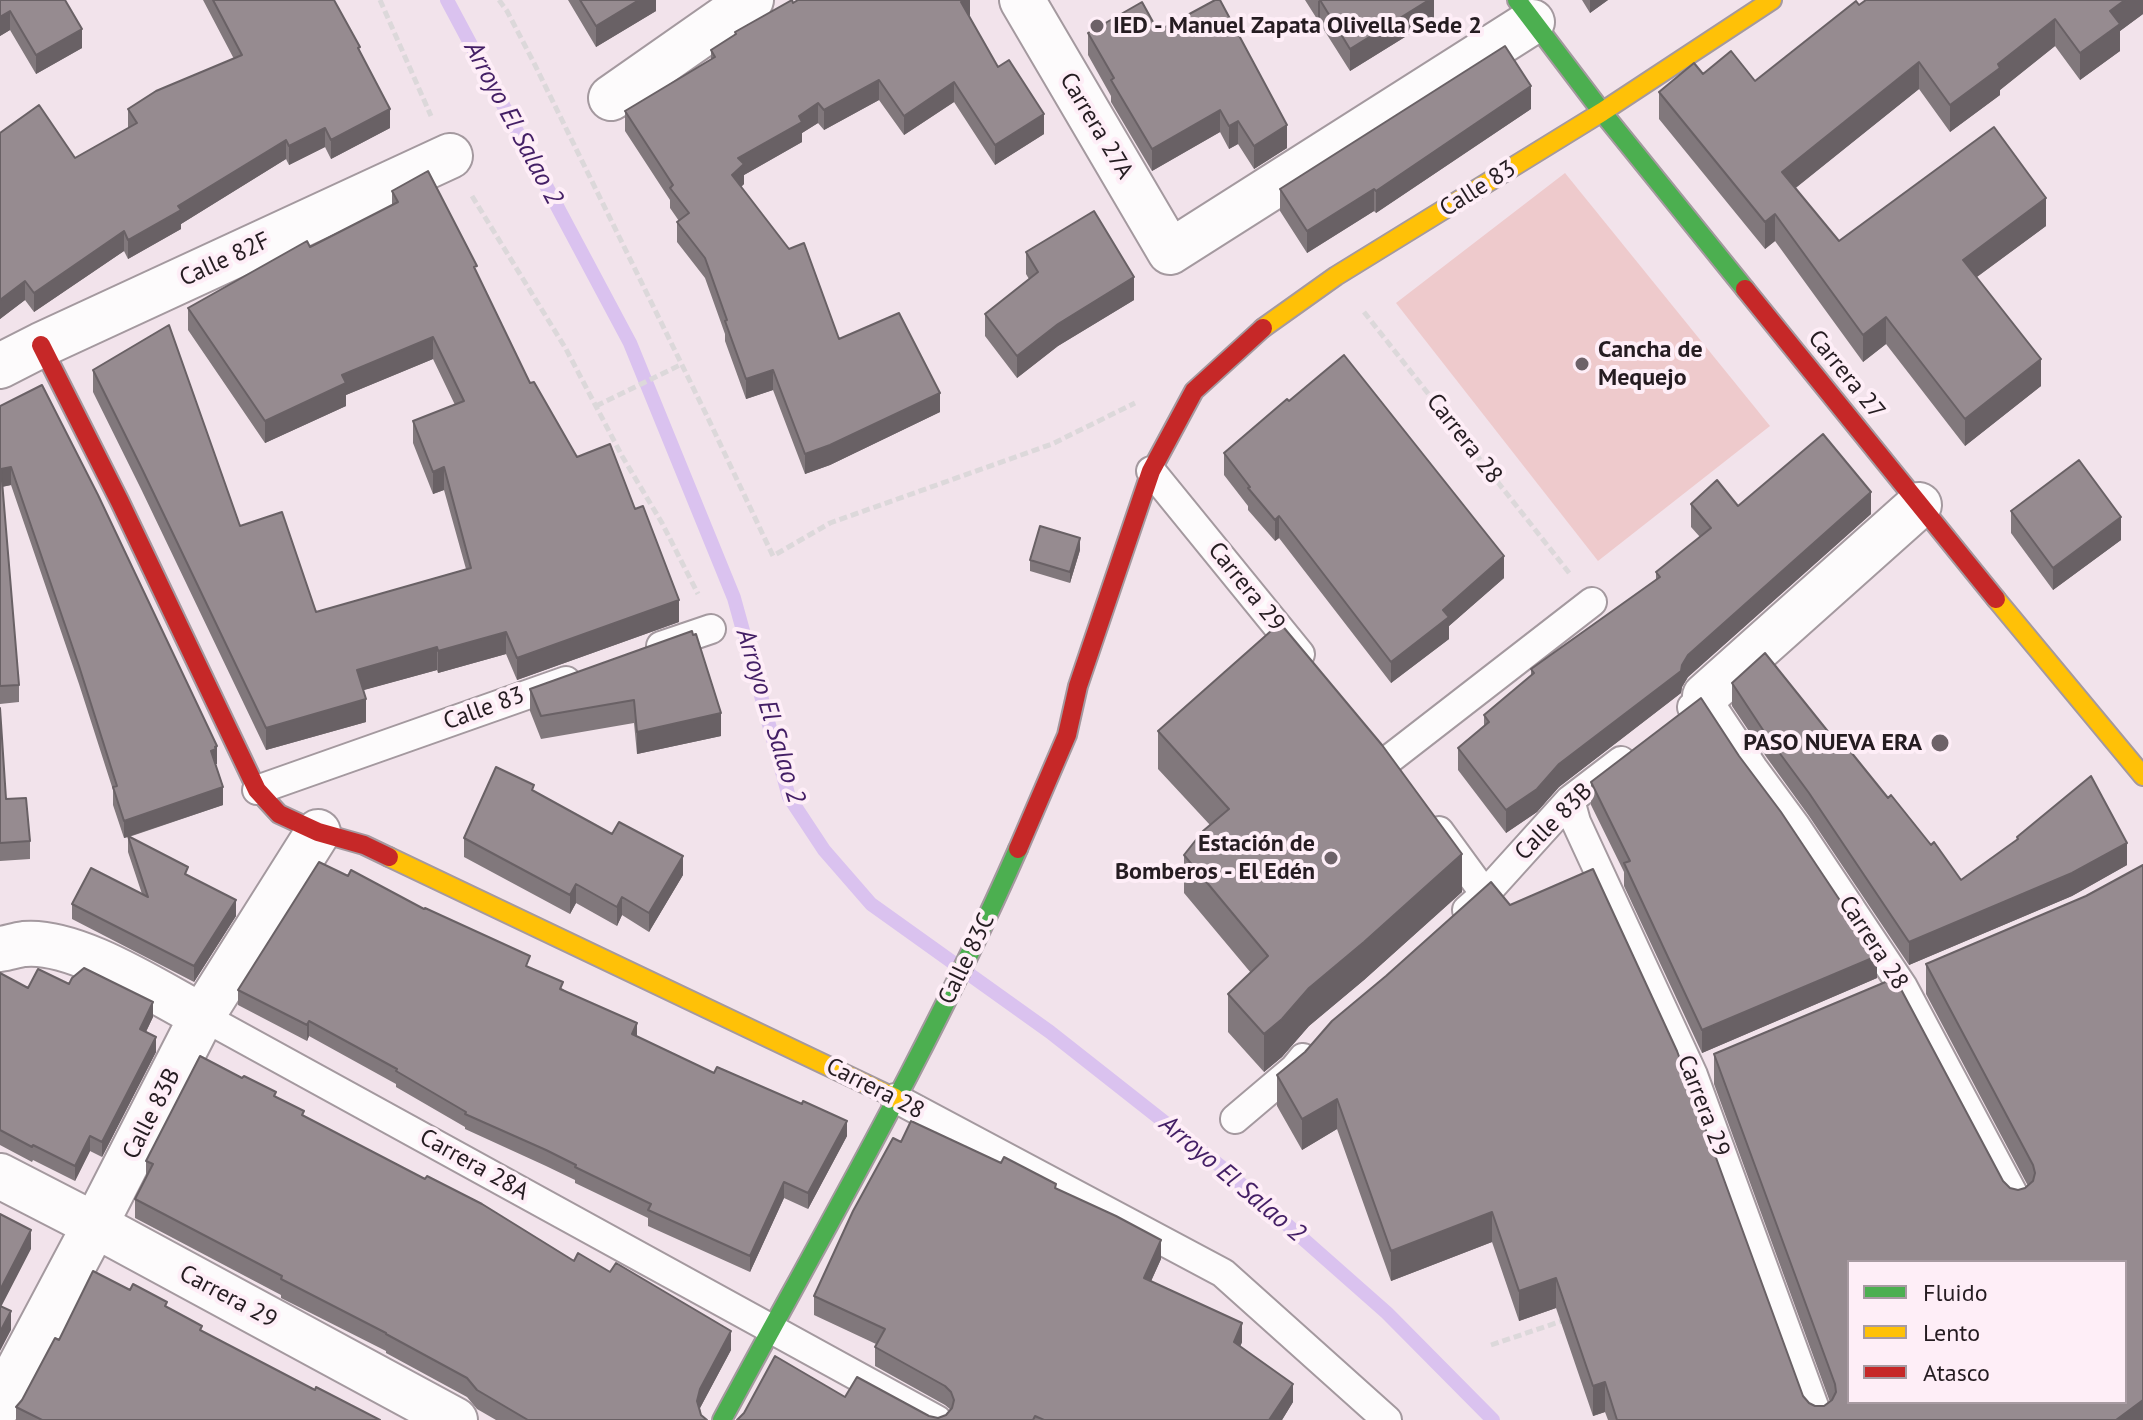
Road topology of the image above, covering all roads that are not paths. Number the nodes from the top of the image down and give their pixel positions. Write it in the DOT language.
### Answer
graph roads {
  1 [pos="751,0"];
  2 [pos="1022,0"];
  3 [pos="1772,0"];
  4 [pos="1524,11"];
  5 [pos="611,98"];
  6 [pos="1602,112"];
  7 [pos="450,156"];
  8 [pos="41,345"];
  9 [pos="0,366"];
  10 [pos="1151,471"];
  11 [pos="1919,505"];
  12 [pos="1592,602"];
  13 [pos="711,629"];
  14 [pos="638,655"];
  15 [pos="594,670"];
  16 [pos="1319,676"];
  17 [pos="1705,696"];
  18 [pos="1668,724"];
  19 [pos="1368,737"];
  20 [pos="1644,743"];
  21 [pos="1387,761"];
  22 [pos="2143,776"];
  23 [pos="1405,785"];
  24 [pos="257,790"];
  25 [pos="1570,800"];
  26 [pos="1423,809"];
  27 [pos="318,832"];
  28 [pos="1485,894"];
  29 [pos="1452,924"];
  30 [pos="0,949"];
  31 [pos="1932,974"];
  32 [pos="1903,987"];
  33 [pos="1874,999"];
  34 [pos="202,1016"];
  35 [pos="1320,1039"];
  36 [pos="895,1098"];
  37 [pos="1235,1119"];
  38 [pos="0,1176"];
  39 [pos="2018,1203"];
  40 [pos="95,1225"];
  41 [pos="771,1328"];
  42 [pos="0,1404"];
  43 [pos="455,1420"];
  44 [pos="722,1420"];
  45 [pos="937,1420"];
  46 [pos="1387,1420"];
  47 [pos="1819,1420"];
  1 -- 5 [label="street"];
  2 -- 4 [label="street, Carrera 27A"];
  3 -- 6 [label="street, Calle 83"];
  4 -- 6 [label="street, Carrera 27"];
  6 -- 10 [label="street, Calle 83"];
  6 -- 11 [label="street, Carrera 27"];
  7 -- 8 [label="street, Calle 82F"];
  8 -- 9 [label="street, Calle 82F"];
  8 -- 24 [label="street"];
  10 -- 16 [label="lane, Carrera 29"];
  10 -- 36 [label="street, Calle 83C"];
  11 -- 17 [label="street"];
  11 -- 22 [label="street, Carrera 27"];
  12 -- 21 [label="lane"];
  13 -- 14 [label="lane"];
  15 -- 24 [label="lane, Calle 83"];
  17 -- 18 [label="lane"];
  17 -- 32 [label="lane, Carrera 28"];
  19 -- 21 [label="lane"];
  20 -- 25 [label="lane, Calle 83B"];
  21 -- 23 [label="lane"];
  24 -- 27 [label="street, Carrera 28"];
  25 -- 28 [label="lane, Calle 83B"];
  25 -- 47 [label="lane, Carrera 29"];
  26 -- 28 [label="lane"];
  27 -- 34 [label="street, Calle 83B"];
  27 -- 36 [label="street, Carrera 28"];
  28 -- 29 [label="lane, Calle 83B"];
  30 -- 34 [label="street, Carrera 28A"];
  31 -- 32 [label="lane"];
  32 -- 33 [label="lane"];
  32 -- 39 [label="lane, Carrera 28"];
  34 -- 40 [label="street, Calle 83B"];
  34 -- 41 [label="lane, Carrera 28A"];
  35 -- 37 [label="lane"];
  36 -- 41 [label="street, Calle 83C"];
  36 -- 46 [label="lane, Carrera 28"];
  38 -- 40 [label="street, Carrera 29"];
  40 -- 42 [label="street, Calle 83B"];
  40 -- 43 [label="street, Carrera 29"];
  41 -- 44 [label="street, Calle 83C"];
  41 -- 45 [label="lane, Carrera 28A"];
}
